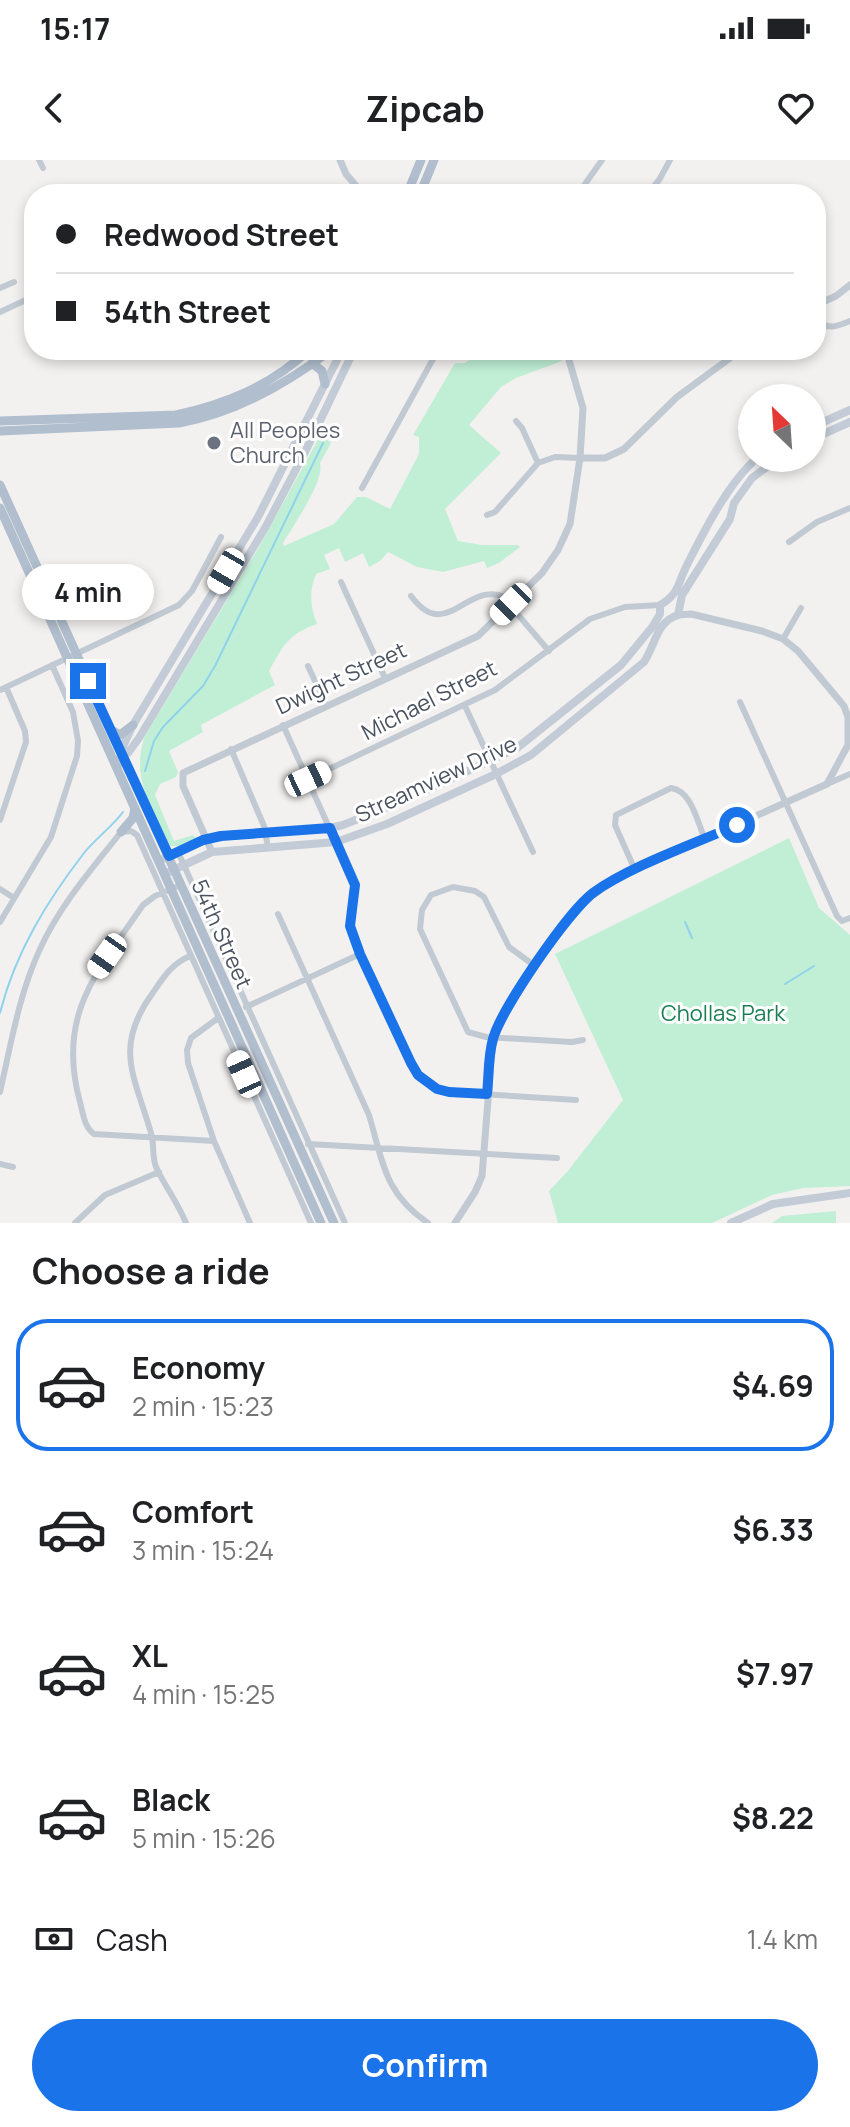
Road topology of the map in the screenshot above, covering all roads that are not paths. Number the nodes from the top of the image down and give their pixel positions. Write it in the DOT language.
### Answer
graph roads {
  1 [pos="39,160"];
  2 [pos="340,160"];
  3 [pos="421,160"];
  4 [pos="434,160"];
  5 [pos="602,160"];
  6 [pos="670,160"];
  7 [pos="43,168"];
  8 [pos="354,184"];
  9 [pos="411,184"];
  10 [pos="424,184"];
  11 [pos="585,184"];
  12 [pos="656,184"];
  13 [pos="14,282"];
  14 [pos="850,285"];
  15 [pos="0,287"];
  16 [pos="826,300"];
  17 [pos="24,301"];
  18 [pos="0,312"];
  19 [pos="850,321"];
  20 [pos="826,327"];
  21 [pos="297,360"];
  22 [pos="316,360"];
  23 [pos="337,360"];
  24 [pos="349,360"];
  25 [pos="432,360"];
  26 [pos="569,360"];
  27 [pos="727,360"];
  28 [pos="312,363"];
  29 [pos="325,384"];
  30 [pos="850,410"];
  31 [pos="0,421"];
  32 [pos="516,421"];
  33 [pos="826,421"];
  34 [pos="850,422"];
  35 [pos="0,431"];
  36 [pos="826,433"];
  37 [pos="580,458"];
  38 [pos="538,463"];
  39 [pos="744,472"];
  40 [pos="762,472"];
  41 [pos="0,485"];
  42 [pos="362,488"];
  43 [pos="0,508"];
  44 [pos="850,508"];
  45 [pos="487,515"];
  46 [pos="7,525"];
  47 [pos="23,537"];
  48 [pos="221,537"];
  49 [pos="789,542"];
  50 [pos="341,582"];
  51 [pos="411,596"];
  52 [pos="511,604"];
  53 [pos="679,608"];
  54 [pos="801,608"];
  55 [pos="663,610"];
  56 [pos="783,639"];
  57 [pos="549,651"];
  58 [pos="71,656"];
  59 [pos="52,665"];
  60 [pos="308,666"];
  61 [pos="385,678"];
  62 [pos="3,688"];
  63 [pos="740,702"];
  64 [pos="326,705"];
  65 [pos="465,706"];
  66 [pos="847,706"];
  67 [pos="133,725"];
  68 [pos="283,725"];
  69 [pos="110,729"];
  70 [pos="231,749"];
  71 [pos="121,754"];
  72 [pos="490,760"];
  73 [pos="117,769"];
  74 [pos="496,774"];
  75 [pos="850,774"];
  76 [pos="308,779"];
  77 [pos="827,784"];
  78 [pos="786,803"];
  79 [pos="135,808"];
  80 [pos="0,820"];
  81 [pos="330,828"];
  82 [pos="121,832"];
  83 [pos="266,832"];
  84 [pos="208,839"];
  85 [pos="705,839"];
  86 [pos="336,842"];
  87 [pos="268,847"];
  88 [pos="212,852"];
  89 [pos="533,852"];
  90 [pos="168,857"];
  91 [pos="174,869"];
  92 [pos="635,870"];
  93 [pos="0,889"];
  94 [pos="172,889"];
  95 [pos="14,898"];
  96 [pos="278,914"];
  97 [pos="850,918"];
  98 [pos="0,922"];
  99 [pos="360,954"];
  100 [pos="190,956"];
  101 [pos="535,966"];
  102 [pos="308,979"];
  103 [pos="246,1007"];
  104 [pos="218,1018"];
  105 [pos="493,1037"];
  106 [pos="583,1040"];
  107 [pos="0,1092"];
  108 [pos="487,1094"];
  109 [pos="576,1100"];
  110 [pos="153,1137"];
  111 [pos="214,1141"];
  112 [pos="308,1144"];
  113 [pos="376,1149"];
  114 [pos="483,1156"];
  115 [pos="557,1158"];
  116 [pos="0,1164"];
  117 [pos="13,1167"];
  118 [pos="159,1172"];
  119 [pos="850,1193"];
  120 [pos="75,1223"];
  121 [pos="185,1223"];
  122 [pos="250,1223"];
  123 [pos="311,1223"];
  124 [pos="321,1223"];
  125 [pos="334,1223"];
  126 [pos="345,1223"];
  127 [pos="428,1223"];
  128 [pos="455,1223"];
  129 [pos="731,1223"];
  1 -- 7 [label="street"];
  2 -- 8 [label="street"];
  3 -- 9 [label="main road"];
  4 -- 10 [label="main road"];
  5 -- 11 [label="street"];
  6 -- 12 [label="street"];
  13 -- 15 [label="street"];
  14 -- 16 [label="street"];
  17 -- 18 [label="street"];
  19 -- 20 [label="street"];
  21 -- 31 [label="main road"];
  22 -- 28 [label="main road"];
  23 -- 29 [label="main road"];
  24 -- 71 [label="main road"];
  25 -- 42 [label="street"];
  26 -- 37 [label="street, Dwight Street"];
  27 -- 37 [label="street"];
  28 -- 29 [label="main road"];
  28 -- 35 [label="main road"];
  29 -- 67 [label="main road"];
  30 -- 33 [label="main road"];
  32 -- 38 [label="street"];
  34 -- 36 [label="main road"];
  37 -- 38 [label="street"];
  37 -- 52 [label="street, Dwight Street"];
  38 -- 45 [label="street"];
  39 -- 55 [label="main road, Streamview Drive"];
  40 -- 53 [label="main road"];
  41 -- 47 [label="main road, 54th Street"];
  43 -- 46 [label="main road, 54th Street"];
  44 -- 49 [label="street"];
  46 -- 47 [label="main road"];
  46 -- 58 [label="main road, 54th Street"];
  47 -- 58 [label="main road, 54th Street"];
  48 -- 58 [label="street"];
  50 -- 61 [label="street"];
  51 -- 52 [label="street"];
  52 -- 57 [label="street"];
  52 -- 61 [label="street, Dwight Street"];
  53 -- 55 [label="main road"];
  53 -- 55 [label="main road"];
  53 -- 56 [label="street"];
  54 -- 56 [label="street"];
  55 -- 57 [label="street, Michael Street"];
  55 -- 72 [label="main road, Streamview Drive"];
  55 -- 74 [label="main road, Streamview Drive"];
  56 -- 66 [label="street"];
  57 -- 65 [label="street, Michael Street"];
  58 -- 59 [label="street"];
  58 -- 69 [label="main road, 54th Street"];
  58 -- 73 [label="main road, 54th Street"];
  59 -- 62 [label="street"];
  59 -- 95 [label="street"];
  60 -- 64 [label="street"];
  61 -- 64 [label="street, Dwight Street"];
  62 -- 80 [label="street"];
  63 -- 78 [label="street"];
  64 -- 68 [label="street, Dwight Street"];
  65 -- 72 [label="street"];
  65 -- 76 [label="street, Michael Street"];
  66 -- 77 [label="street"];
  67 -- 69 [label="main road"];
  67 -- 71 [label="main road"];
  68 -- 70 [label="street, Dwight Street"];
  68 -- 76 [label="street"];
  69 -- 71 [label="main road, 54th Street"];
  70 -- 83 [label="street"];
  70 -- 84 [label="street, Dwight Street"];
  71 -- 73 [label="main road"];
  71 -- 90 [label="main road, 54th Street"];
  72 -- 74 [label="street"];
  72 -- 81 [label="main road, Streamview Drive"];
  73 -- 79 [label="main road, 54th Street"];
  74 -- 86 [label="main road, Streamview Drive"];
  74 -- 89 [label="street"];
  75 -- 77 [label="street"];
  76 -- 81 [label="street"];
  77 -- 78 [label="street"];
  78 -- 85 [label="street"];
  78 -- 97 [label="street"];
  79 -- 82 [label="main road"];
  79 -- 90 [label="main road, 54th Street"];
  81 -- 83 [label="main road, Streamview Drive"];
  81 -- 86 [label="street"];
  82 -- 94 [label="street"];
  82 -- 107 [label="street"];
  83 -- 84 [label="main road, Streamview Drive"];
  83 -- 87 [label="street"];
  84 -- 88 [label="street"];
  84 -- 90 [label="main road, Streamview Drive"];
  85 -- 92 [label="street"];
  85 -- 92 [label="street"];
  86 -- 87 [label="main road, Streamview Drive"];
  86 -- 99 [label="street"];
  87 -- 88 [label="main road, Streamview Drive"];
  88 -- 91 [label="main road, Streamview Drive"];
  90 -- 91 [label="main road, 54th Street"];
  90 -- 91 [label="street"];
  91 -- 94 [label="main road, 54th Street"];
  91 -- 103 [label="street"];
  92 -- 101 [label="street"];
  93 -- 95 [label="street"];
  94 -- 100 [label="street"];
  94 -- 110 [label="street"];
  94 -- 124 [label="main road, 54th Street"];
  94 -- 125 [label="main road, 54th Street"];
  95 -- 98 [label="street"];
  96 -- 102 [label="street"];
  99 -- 102 [label="street"];
  99 -- 108 [label="street"];
  100 -- 104 [label="street"];
  100 -- 110 [label="street"];
  101 -- 105 [label="street"];
  101 -- 105 [label="street"];
  102 -- 103 [label="street"];
  102 -- 113 [label="street"];
  103 -- 112 [label="street"];
  104 -- 111 [label="street"];
  104 -- 123 [label="street"];
  105 -- 106 [label="street"];
  105 -- 108 [label="street"];
  108 -- 109 [label="street"];
  108 -- 114 [label="street"];
  110 -- 111 [label="street"];
  110 -- 118 [label="street"];
  111 -- 122 [label="street"];
  112 -- 113 [label="street"];
  112 -- 126 [label="street"];
  113 -- 114 [label="street"];
  113 -- 127 [label="street"];
  114 -- 115 [label="street"];
  114 -- 128 [label="street"];
  116 -- 117 [label="street"];
  118 -- 120 [label="street"];
  118 -- 121 [label="street"];
  119 -- 129 [label="main road"];
}
